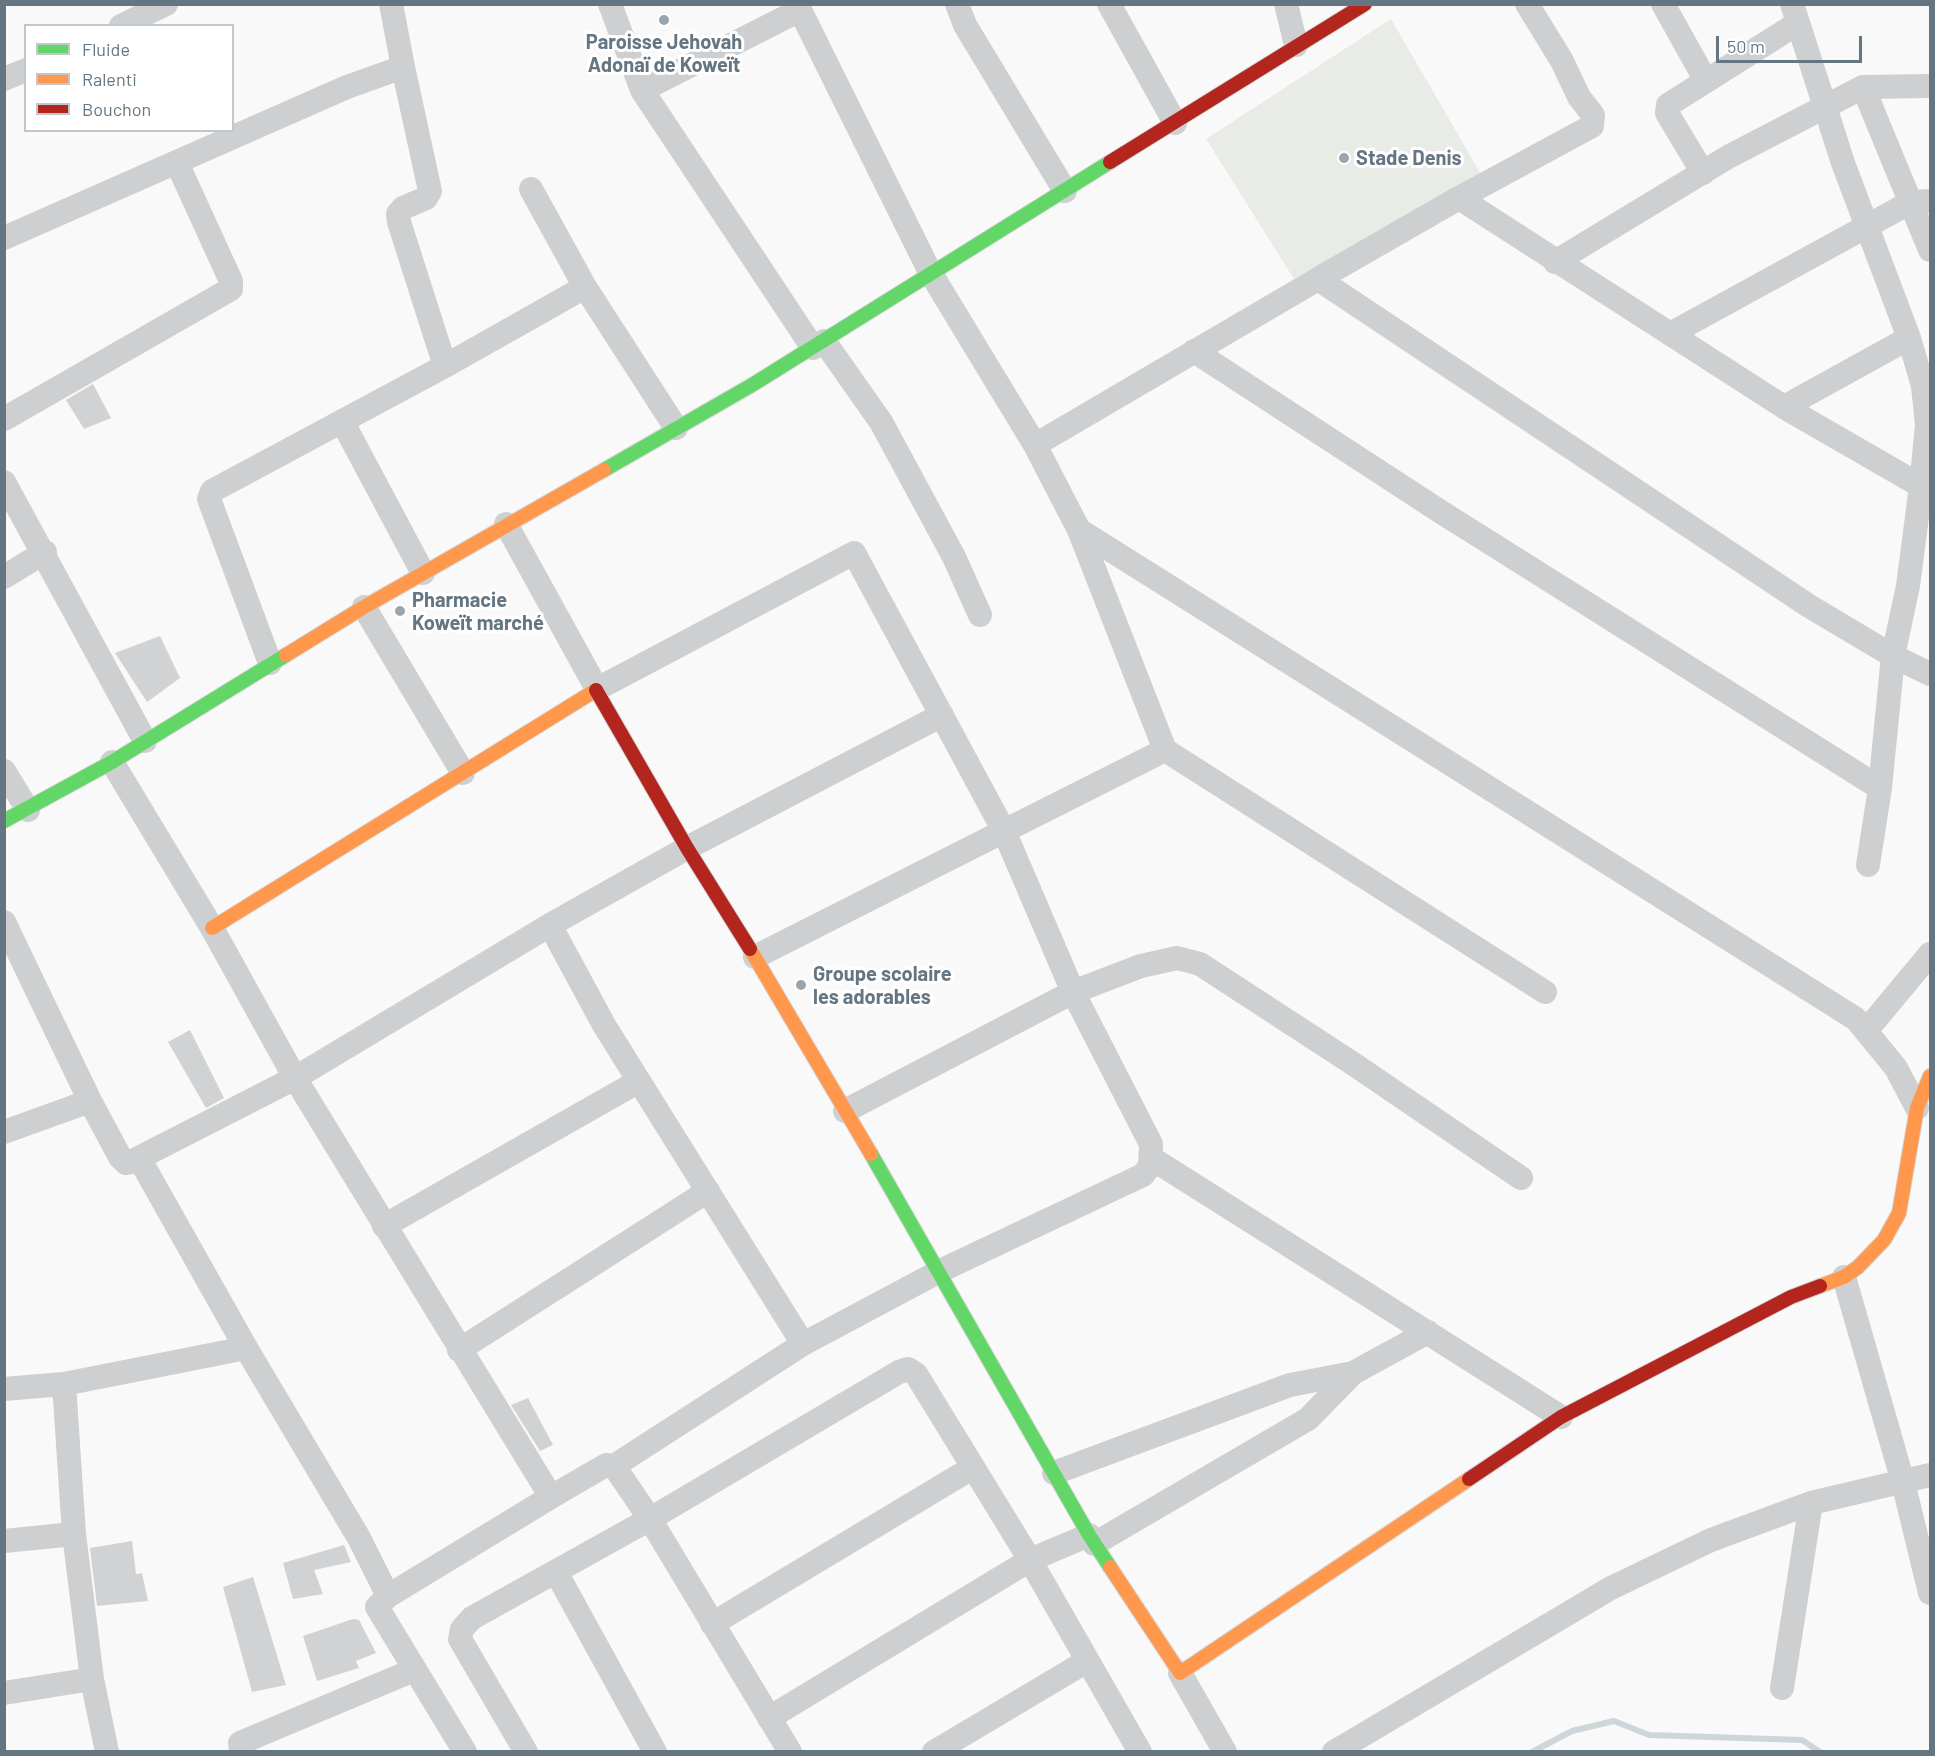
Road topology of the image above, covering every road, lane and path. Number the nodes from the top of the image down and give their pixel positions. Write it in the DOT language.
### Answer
graph roads {
  1 [pos="166,4"];
  2 [pos="391,4"];
  3 [pos="610,4"];
  4 [pos="957,4"];
  5 [pos="1109,4"];
  6 [pos="1286,4"];
  7 [pos="1365,4"];
  8 [pos="1527,4"];
  9 [pos="1663,4"];
  10 [pos="798,7"];
  11 [pos="1795,14"];
  12 [pos="125,24"];
  13 [pos="1296,45"];
  14 [pos="403,67"];
  15 [pos="24,71"];
  16 [pos="4,79"];
  17 [pos="1706,81"];
  18 [pos="1930,86"];
  19 [pos="1863,87"];
  20 [pos="642,90"];
  21 [pos="1824,105"];
  22 [pos="1174,123"];
  23 [pos="177,163"];
  24 [pos="1703,173"];
  25 [pos="531,189"];
  26 [pos="1065,191"];
  27 [pos="1459,198"];
  28 [pos="1921,201"];
  29 [pos="1868,228"];
  30 [pos="4,238"];
  31 [pos="1930,250"];
  32 [pos="1556,262"];
  33 [pos="930,272"];
  34 [pos="1318,279"];
  35 [pos="585,287"];
  36 [pos="1670,334"];
  37 [pos="1909,338"];
  38 [pos="819,345"];
  39 [pos="1194,351"];
  40 [pos="445,366"];
  41 [pos="1784,406"];
  42 [pos="4,419"];
  43 [pos="342,421"];
  44 [pos="676,428"];
  45 [pos="1035,445"];
  46 [pos="4,482"];
  47 [pos="1921,486"];
  48 [pos="506,524"];
  49 [pos="1080,530"];
  50 [pos="45,552"];
  51 [pos="423,573"];
  52 [pos="4,577"];
  53 [pos="364,607"];
  54 [pos="980,615"];
  55 [pos="1893,656"];
  56 [pos="270,663"];
  57 [pos="1930,674"];
  58 [pos="597,689"];
  59 [pos="942,715"];
  60 [pos="145,741"];
  61 [pos="1165,750"];
  62 [pos="112,762"];
  63 [pos="4,771"];
  64 [pos="463,773"];
  65 [pos="1880,788"];
  66 [pos="28,810"];
  67 [pos="4,821"];
  68 [pos="1004,831"];
  69 [pos="687,848"];
  70 [pos="1868,865"];
  71 [pos="4,921"];
  72 [pos="550,925"];
  73 [pos="212,928"];
  74 [pos="1930,954"];
  75 [pos="755,957"];
  76 [pos="1073,992"];
  77 [pos="1545,992"];
  78 [pos="1866,1031"];
  79 [pos="1930,1076"];
  80 [pos="295,1078"];
  81 [pos="639,1081"];
  82 [pos="90,1101"];
  83 [pos="1917,1108"];
  84 [pos="845,1111"];
  85 [pos="4,1132"];
  86 [pos="139,1158"];
  87 [pos="1151,1158"];
  88 [pos="1521,1178"];
  89 [pos="708,1191"];
  90 [pos="384,1226"];
  91 [pos="940,1271"];
  92 [pos="1844,1278"];
  93 [pos="1428,1332"];
  94 [pos="803,1344"];
  95 [pos="246,1348"];
  96 [pos="459,1350"];
  97 [pos="1353,1373"];
  98 [pos="64,1384"];
  99 [pos="4,1389"];
  100 [pos="1561,1417"];
  101 [pos="614,1466"];
  102 [pos="972,1468"];
  103 [pos="1054,1473"];
  104 [pos="1930,1475"];
  105 [pos="1903,1482"];
  106 [pos="550,1497"];
  107 [pos="1811,1503"];
  108 [pos="650,1519"];
  109 [pos="74,1534"];
  110 [pos="1091,1539"];
  111 [pos="4,1541"];
  112 [pos="1030,1560"];
  113 [pos="555,1572"];
  114 [pos="1930,1593"];
  115 [pos="388,1596"];
  116 [pos="712,1624"];
  117 [pos="1087,1661"];
  118 [pos="414,1670"];
  119 [pos="1180,1673"];
  120 [pos="92,1679"];
  121 [pos="1782,1688"];
  122 [pos="4,1694"];
  123 [pos="769,1718"];
  124 [pos="947,1748"];
  125 [pos="107,1752"];
  126 [pos="241,1752"];
  127 [pos="465,1752"];
  128 [pos="526,1752"];
  129 [pos="655,1752"];
  130 [pos="790,1752"];
  131 [pos="1140,1752"];
  132 [pos="1226,1752"];
  133 [pos="1334,1752"];
  1 -- 12 [label="street"];
  2 -- 14 [label="street"];
  3 -- 20 [label="street"];
  4 -- 26 [label="street"];
  5 -- 22 [label="street"];
  6 -- 13 [label="street"];
  7 -- 13 [label="street"];
  8 -- 27 [label="street"];
  9 -- 17 [label="street"];
  10 -- 20 [label="street"];
  10 -- 33 [label="street"];
  11 -- 17 [label="street"];
  11 -- 21 [label="street"];
  13 -- 22 [label="street"];
  14 -- 23 [label="street"];
  14 -- 40 [label="street"];
  15 -- 16 [label="street"];
  17 -- 24 [label="street"];
  18 -- 19 [label="street"];
  19 -- 21 [label="street"];
  19 -- 28 [label="street"];
  20 -- 38 [label="street"];
  21 -- 24 [label="street"];
  21 -- 29 [label="street"];
  22 -- 26 [label="street"];
  23 -- 30 [label="street"];
  23 -- 42 [label="street"];
  24 -- 32 [label="street"];
  25 -- 35 [label="street"];
  26 -- 33 [label="street"];
  27 -- 32 [label="street"];
  27 -- 34 [label="street"];
  28 -- 29 [label="street"];
  28 -- 31 [label="street"];
  29 -- 36 [label="street"];
  29 -- 37 [label="street"];
  32 -- 36 [label="street"];
  33 -- 38 [label="street"];
  33 -- 45 [label="street"];
  34 -- 39 [label="street"];
  34 -- 55 [label="street"];
  35 -- 40 [label="street"];
  35 -- 44 [label="street"];
  36 -- 41 [label="street"];
  37 -- 41 [label="street"];
  37 -- 47 [label="street"];
  38 -- 44 [label="street"];
  38 -- 54 [label="street"];
  39 -- 45 [label="street"];
  39 -- 65 [label="street"];
  40 -- 43 [label="street"];
  41 -- 47 [label="street"];
  43 -- 51 [label="street"];
  43 -- 56 [label="street"];
  44 -- 48 [label="street"];
  45 -- 49 [label="street"];
  46 -- 50 [label="street"];
  47 -- 55 [label="street"];
  48 -- 51 [label="street"];
  48 -- 58 [label="street"];
  49 -- 61 [label="street"];
  49 -- 78 [label="street"];
  50 -- 52 [label="street"];
  50 -- 60 [label="street"];
  51 -- 53 [label="street"];
  53 -- 56 [label="street"];
  53 -- 64 [label="street"];
  55 -- 57 [label="street"];
  55 -- 65 [label="street"];
  56 -- 60 [label="street"];
  58 -- 59 [label="street"];
  58 -- 64 [label="street"];
  58 -- 69 [label="street"];
  59 -- 68 [label="street"];
  59 -- 69 [label="street"];
  60 -- 62 [label="street"];
  61 -- 68 [label="street"];
  61 -- 77 [label="street"];
  62 -- 66 [label="street"];
  62 -- 73 [label="street"];
  63 -- 66 [label="street"];
  64 -- 73 [label="street"];
  65 -- 70 [label="street"];
  66 -- 67 [label="street"];
  68 -- 75 [label="street"];
  68 -- 76 [label="street"];
  69 -- 72 [label="street"];
  69 -- 75 [label="street"];
  71 -- 82 [label="street"];
  72 -- 80 [label="street"];
  72 -- 81 [label="street"];
  73 -- 80 [label="street"];
  74 -- 78 [label="street"];
  75 -- 84 [label="street"];
  76 -- 84 [label="street"];
  76 -- 87 [label="street"];
  76 -- 88 [label="street"];
  78 -- 83 [label="street"];
  79 -- 83 [label="street"];
  80 -- 86 [label="street"];
  80 -- 90 [label="street"];
  81 -- 89 [label="street"];
  81 -- 90 [label="street"];
  82 -- 85 [label="street"];
  82 -- 86 [label="street"];
  83 -- 92 [label="street"];
  84 -- 91 [label="street"];
  86 -- 95 [label="street"];
  87 -- 91 [label="street"];
  87 -- 93 [label="street"];
  89 -- 94 [label="street"];
  89 -- 96 [label="street"];
  90 -- 96 [label="street"];
  91 -- 94 [label="street"];
  91 -- 103 [label="street"];
  92 -- 100 [label="street"];
  92 -- 105 [label="street"];
  93 -- 97 [label="street"];
  93 -- 100 [label="street"];
  94 -- 101 [label="street"];
  95 -- 98 [label="street"];
  95 -- 115 [label="street"];
  96 -- 106 [label="street"];
  97 -- 103 [label="street"];
  97 -- 110 [label="street"];
  98 -- 99 [label="street"];
  98 -- 109 [label="street"];
  100 -- 119 [label="street"];
  101 -- 106 [label="street"];
  101 -- 108 [label="street"];
  102 -- 108 [label="street"];
  102 -- 112 [label="street"];
  102 -- 116 [label="street"];
  103 -- 110 [label="street"];
  104 -- 105 [label="street"];
  105 -- 107 [label="street"];
  105 -- 114 [label="street"];
  106 -- 115 [label="street"];
  107 -- 121 [label="street"];
  107 -- 133 [label="street"];
  108 -- 113 [label="street"];
  108 -- 116 [label="street"];
  109 -- 111 [label="street"];
  109 -- 120 [label="street"];
  110 -- 112 [label="street"];
  110 -- 119 [label="street"];
  112 -- 117 [label="street"];
  112 -- 123 [label="street"];
  113 -- 128 [label="street"];
  113 -- 129 [label="street"];
  115 -- 118 [label="street"];
  116 -- 123 [label="street"];
  117 -- 124 [label="street"];
  117 -- 131 [label="street"];
  118 -- 126 [label="street"];
  118 -- 127 [label="street"];
  119 -- 132 [label="street"];
  120 -- 122 [label="street"];
  120 -- 125 [label="street"];
  123 -- 130 [label="street"];
}
